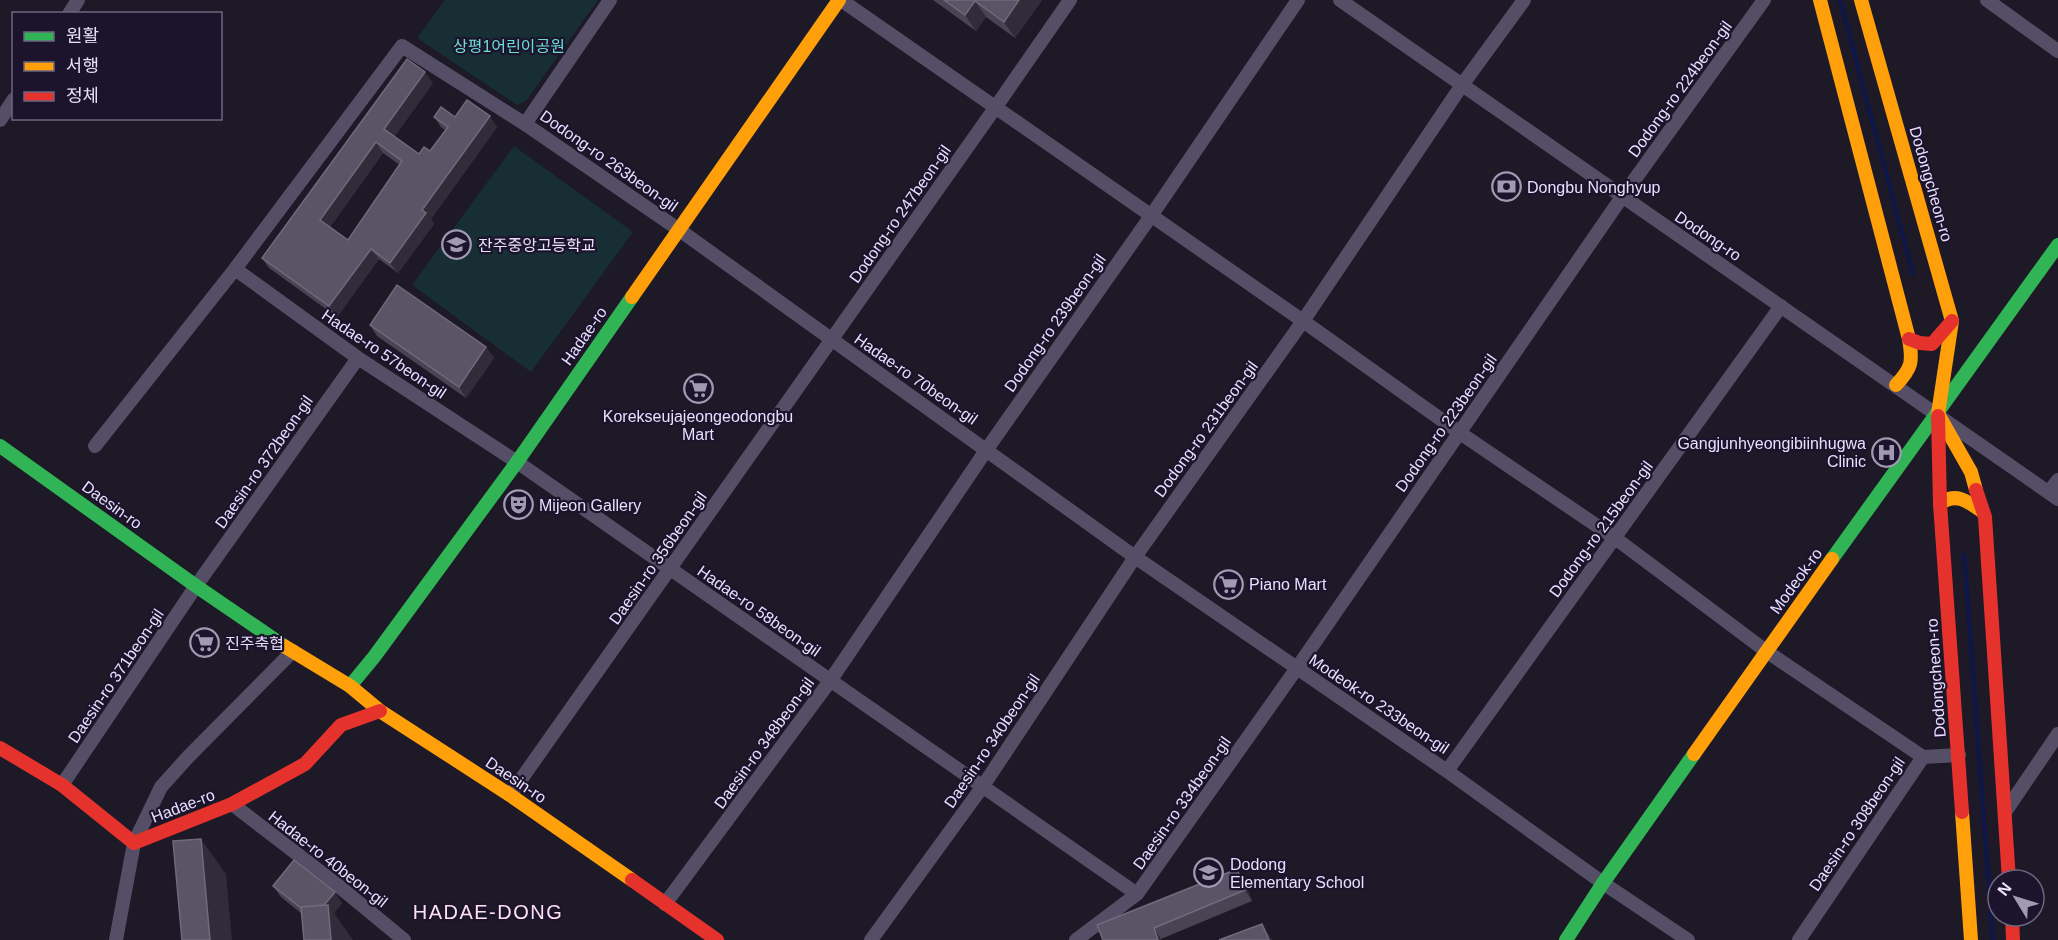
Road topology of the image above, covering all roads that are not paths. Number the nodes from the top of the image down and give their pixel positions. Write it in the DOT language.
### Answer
graph roads {
  1 [pos="610,0"];
  2 [pos="840,0"];
  3 [pos="1070,0"];
  4 [pos="1298,0"];
  5 [pos="1340,0"];
  6 [pos="1524,0"];
  7 [pos="1764,0"];
  8 [pos="1820,0"];
  9 [pos="1861,0"];
  10 [pos="1987,0"];
  11 [pos="2058,51"];
  12 [pos="1462,86"];
  13 [pos="12,102"];
  14 [pos="995,108"];
  15 [pos="0,120"];
  16 [pos="525,124"];
  17 [pos="1622,196"];
  18 [pos="1150,216"];
  19 [pos="678,229"];
  20 [pos="2058,245"];
  21 [pos="235,269"];
  22 [pos="1781,306"];
  23 [pos="1303,321"];
  24 [pos="1952,321"];
  25 [pos="831,339"];
  26 [pos="1909,339"];
  27 [pos="358,358"];
  28 [pos="1896,385"];
  29 [pos="1938,414"];
  30 [pos="1460,433"];
  31 [pos="0,446"];
  32 [pos="95,446"];
  33 [pos="987,449"];
  34 [pos="517,462"];
  35 [pos="2058,480"];
  36 [pos="2054,495"];
  37 [pos="1940,504"];
  38 [pos="1983,512"];
  39 [pos="1615,538"];
  40 [pos="1135,557"];
  41 [pos="670,570"];
  42 [pos="196,586"];
  43 [pos="293,651"];
  44 [pos="1766,651"];
  45 [pos="1297,668"];
  46 [pos="830,681"];
  47 [pos="350,686"];
  48 [pos="380,711"];
  49 [pos="2058,734"];
  50 [pos="0,748"];
  51 [pos="1959,755"];
  52 [pos="1923,757"];
  53 [pos="1447,771"];
  54 [pos="62,785"];
  55 [pos="983,786"];
  56 [pos="510,795"];
  57 [pos="232,804"];
  58 [pos="2005,812"];
  59 [pos="134,843"];
  60 [pos="2008,868"];
  61 [pos="1602,883"];
  62 [pos="1137,894"];
  63 [pos="665,904"];
  64 [pos="116,940"];
  65 [pos="404,940"];
  66 [pos="717,940"];
  67 [pos="871,940"];
  68 [pos="1076,940"];
  69 [pos="1566,940"];
  70 [pos="1688,940"];
  71 [pos="1798,940"];
  72 [pos="1971,940"];
  1 -- 16 [label="street, Dodong-ro 263beon-gil"];
  2 -- 14 [label="street"];
  2 -- 19 [label="street, Hadae-ro"];
  3 -- 14 [label="street, Dodong-ro 247beon-gil"];
  4 -- 18 [label="street, Dodong-ro 239beon-gil"];
  5 -- 12 [label="street, Dodong-ro"];
  6 -- 12 [label="street, Dodong-ro 231beon-gil"];
  7 -- 17 [label="street, Dodong-ro 224beon-gil"];
  8 -- 26 [label="street"];
  9 -- 24 [label="street, Dodongcheon-ro"];
  10 -- 11 [label="street"];
  12 -- 17 [label="street, Dodong-ro"];
  12 -- 23 [label="street, Dodong-ro 231beon-gil"];
  13 -- 15 [label="street"];
  14 -- 18 [label="street"];
  14 -- 25 [label="street, Dodong-ro 247beon-gil"];
  16 -- 19 [label="street, Dodong-ro 263beon-gil"];
  16 -- 21 [label="street"];
  17 -- 22 [label="street, Dodong-ro"];
  17 -- 30 [label="street, Dodong-ro 223beon-gil"];
  18 -- 23 [label="street"];
  18 -- 33 [label="street, Dodong-ro 239beon-gil"];
  19 -- 25 [label="street, Hadae-ro 70beon-gil"];
  19 -- 34 [label="street, Hadae-ro"];
  20 -- 29 [label="street, Modeok-ro"];
  21 -- 27 [label="street, Hadae-ro 57beon-gil"];
  21 -- 32 [label="street"];
  22 -- 28 [label="street, Dodong-ro"];
  22 -- 39 [label="street, Dodong-ro 215beon-gil"];
  23 -- 30 [label="street"];
  23 -- 40 [label="street, Dodong-ro 231beon-gil"];
  24 -- 26 [label="street"];
  24 -- 29 [label="street, Dodongcheon-ro"];
  25 -- 33 [label="street, Hadae-ro 70beon-gil"];
  25 -- 41 [label="street, Daesin-ro 356beon-gil"];
  26 -- 28 [label="street"];
  27 -- 34 [label="street, Hadae-ro 57beon-gil"];
  27 -- 42 [label="street, Daesin-ro 372beon-gil"];
  28 -- 29 [label="street, Dodong-ro"];
  29 -- 36 [label="street, Dodong-ro"];
  29 -- 37 [label="street, Dodongcheon-ro"];
  29 -- 38 [label="street"];
  29 -- 44 [label="street, Modeok-ro"];
  30 -- 39 [label="street"];
  30 -- 45 [label="street, Dodong-ro 223beon-gil"];
  31 -- 42 [label="street, Daesin-ro"];
  33 -- 40 [label="street, Hadae-ro 70beon-gil"];
  33 -- 46 [label="street, Daesin-ro 348beon-gil"];
  34 -- 41 [label="street, Hadae-ro 58beon-gil"];
  34 -- 47 [label="street, Hadae-ro"];
  35 -- 36 [label="street"];
  37 -- 38 [label="street"];
  37 -- 51 [label="street, Dodongcheon-ro"];
  38 -- 58 [label="street"];
  39 -- 44 [label="street"];
  39 -- 53 [label="street, Dodong-ro 215beon-gil"];
  40 -- 45 [label="street, Modeok-ro 233beon-gil"];
  40 -- 55 [label="street, Daesin-ro 340beon-gil"];
  41 -- 46 [label="street, Hadae-ro 58beon-gil"];
  41 -- 56 [label="street, Daesin-ro 356beon-gil"];
  42 -- 43 [label="street, Daesin-ro"];
  42 -- 54 [label="street, Daesin-ro 371beon-gil"];
  43 -- 47 [label="street, Daesin-ro"];
  43 -- 59 [label="street"];
  44 -- 52 [label="street"];
  44 -- 61 [label="street, Modeok-ro"];
  45 -- 53 [label="street, Modeok-ro 233beon-gil"];
  45 -- 62 [label="street, Daesin-ro 334beon-gil"];
  46 -- 55 [label="street, Hadae-ro 58beon-gil"];
  46 -- 63 [label="street, Daesin-ro 348beon-gil"];
  47 -- 48 [label="street, Daesin-ro"];
  48 -- 56 [label="street, Daesin-ro"];
  48 -- 57 [label="street, Hadae-ro"];
  49 -- 58 [label="street"];
  50 -- 54 [label="street"];
  51 -- 52 [label="street, Daesin-ro 308beon-gil"];
  51 -- 72 [label="street, Dodongcheon-ro"];
  52 -- 71 [label="street, Daesin-ro 308beon-gil"];
  53 -- 61 [label="street, Modeok-ro 233beon-gil"];
  54 -- 59 [label="street"];
  55 -- 62 [label="street, Hadae-ro 58beon-gil"];
  55 -- 67 [label="street, Daesin-ro 340beon-gil"];
  56 -- 63 [label="street, Daesin-ro"];
  57 -- 59 [label="street, Hadae-ro"];
  57 -- 65 [label="street, Hadae-ro 40beon-gil"];
  58 -- 60 [label="street"];
  59 -- 64 [label="street"];
  61 -- 69 [label="street, Modeok-ro"];
  61 -- 70 [label="street, Modeok-ro 233beon-gil"];
  62 -- 68 [label="street, Daesin-ro 334beon-gil"];
  63 -- 66 [label="street, Daesin-ro"];
}
